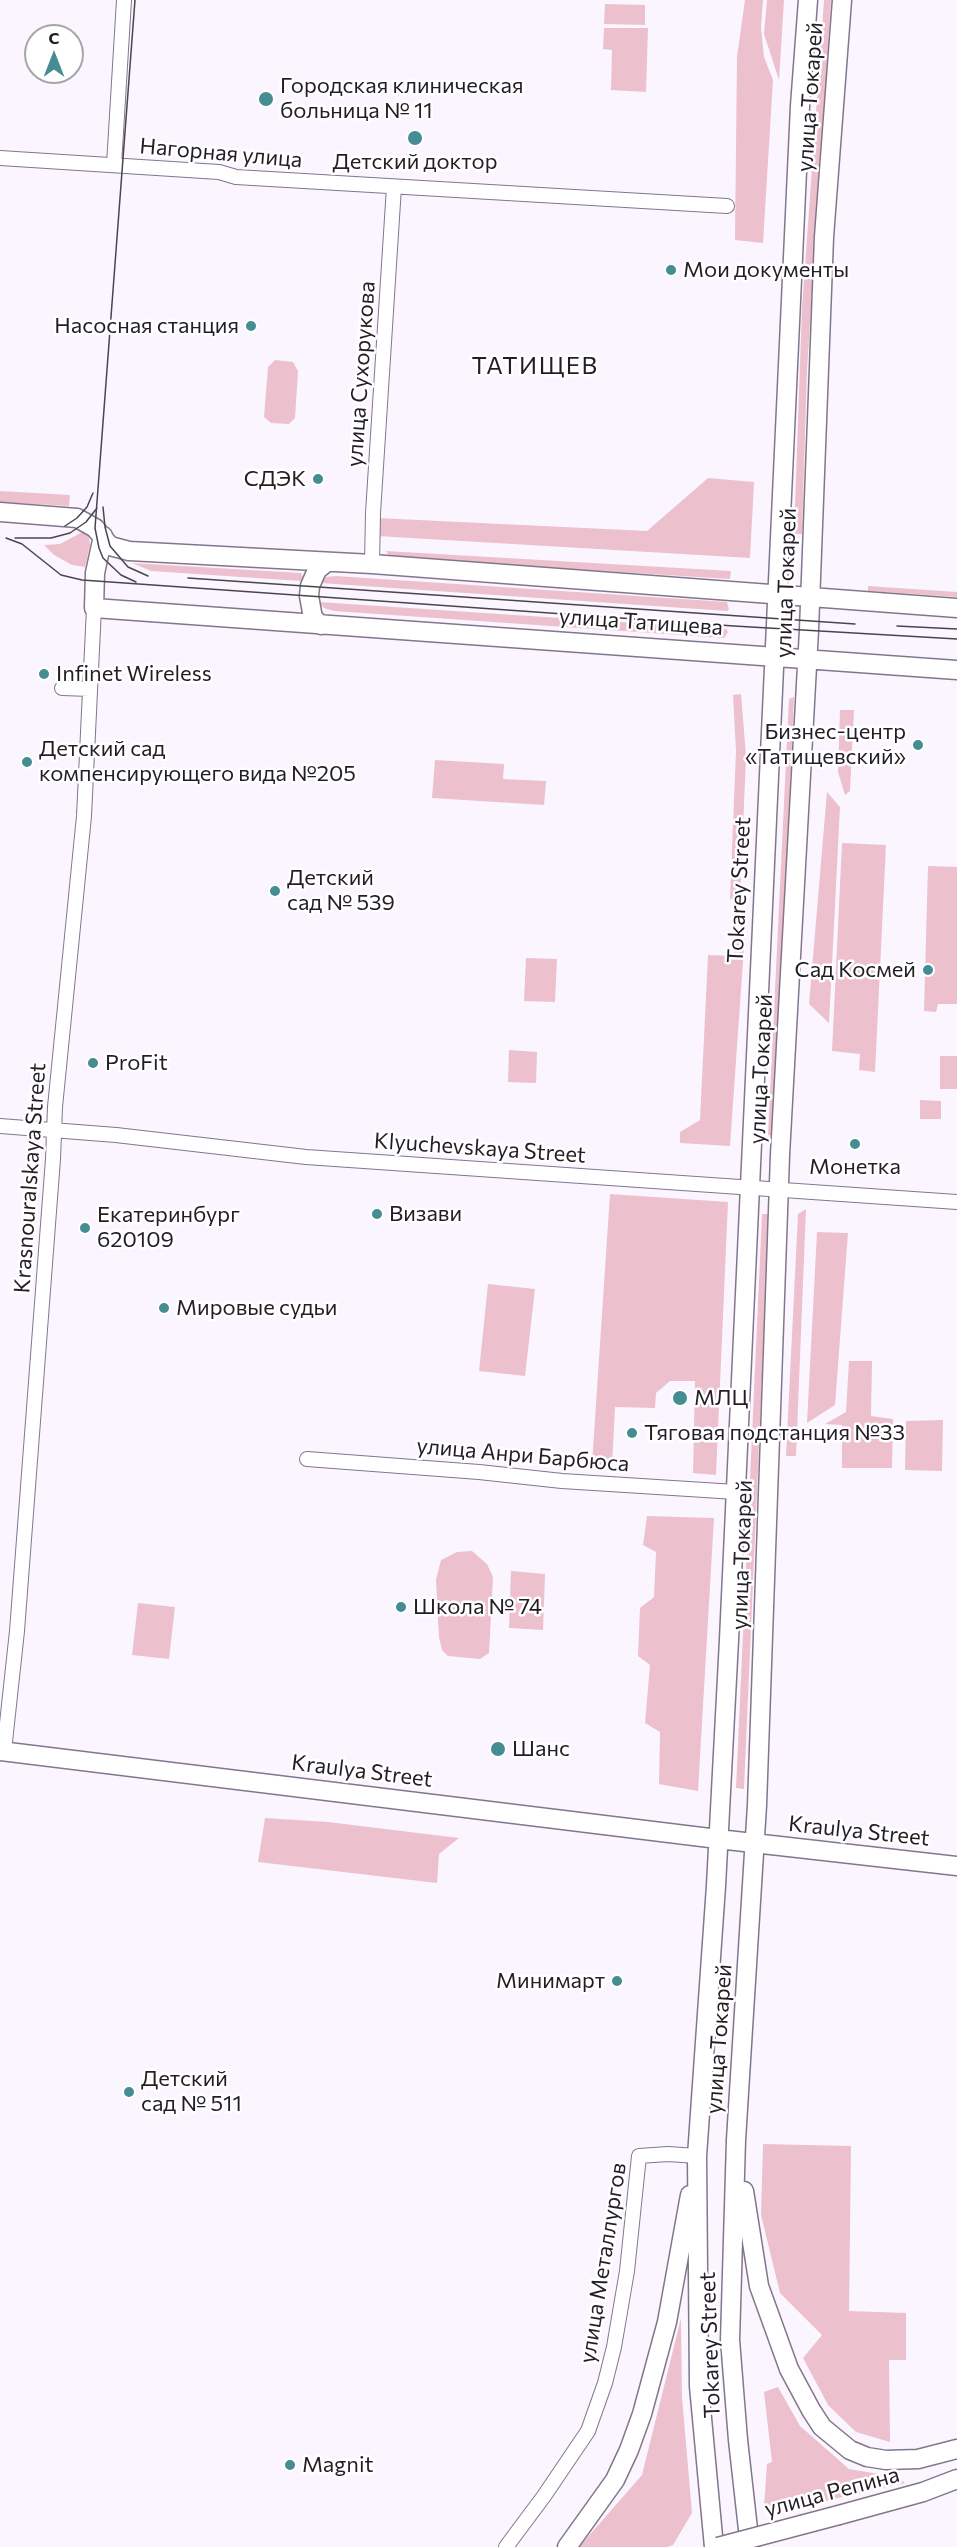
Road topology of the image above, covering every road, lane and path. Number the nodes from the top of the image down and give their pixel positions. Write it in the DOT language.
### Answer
graph roads {
  1 [pos="124,0"];
  2 [pos="808,0"];
  3 [pos="842,0"];
  4 [pos="0,158"];
  5 [pos="114,165"];
  6 [pos="394,187"];
  7 [pos="727,206"];
  8 [pos="0,512"];
  9 [pos="103,536"];
  10 [pos="327,562"];
  11 [pos="372,564"];
  12 [pos="777,594"];
  13 [pos="810,597"];
  14 [pos="94,608"];
  15 [pos="957,608"];
  16 [pos="321,625"];
  17 [pos="774,657"];
  18 [pos="807,660"];
  19 [pos="957,670"];
  20 [pos="62,688"];
  21 [pos="90,689"];
  22 [pos="0,1126"];
  23 [pos="54,1129"];
  24 [pos="749,1188"];
  25 [pos="779,1191"];
  26 [pos="957,1202"];
  27 [pos="307,1459"];
  28 [pos="736,1492"];
  29 [pos="2,1751"];
  30 [pos="718,1839"];
  31 [pos="755,1844"];
  32 [pos="957,1866"];
  33 [pos="736,2140"];
  34 [pos="697,2165"];
  35 [pos="957,2450"];
  36 [pos="957,2479"];
  37 [pos="923,2492"];
  38 [pos="957,2492"];
  39 [pos="506,2547"];
  40 [pos="567,2547"];
  41 [pos="716,2547"];
  42 [pos="750,2547"];
  1 -- 5 [label="street"];
  2 -- 12 [label="main road, улица Токарей"];
  3 -- 13 [label="main road, улица Токарей"];
  4 -- 5 [label="street, Нагорная улица"];
  5 -- 6 [label="street, Нагорная улица"];
  6 -- 7 [label="street, Нагорная улица"];
  6 -- 11 [label="street, улица Сухорукова"];
  8 -- 9 [label="main road, улица Татищева"];
  9 -- 10 [label="main road, улица Татищева"];
  9 -- 14 [label="main road"];
  10 -- 11 [label="main road, улица Татищева"];
  10 -- 16 [label="main road"];
  11 -- 12 [label="main road, улица Татищева"];
  12 -- 13 [label="main road, улица Татищева"];
  12 -- 17 [label="main road, Tokarey Street"];
  13 -- 15 [label="main road, улица Татищева"];
  13 -- 18 [label="main road, улица Токарей"];
  14 -- 16 [label="main road, улица Татищева"];
  14 -- 21 [label="street, Krasnouralskaya Street"];
  16 -- 17 [label="main road, улица Татищева"];
  17 -- 18 [label="main road, улица Татищева"];
  17 -- 24 [label="main road, Tokarey Street"];
  18 -- 19 [label="main road, улица Татищева"];
  18 -- 25 [label="main road, улица Токарей"];
  20 -- 21 [label="street"];
  21 -- 23 [label="street, Krasnouralskaya Street"];
  22 -- 23 [label="street, Klyuchevskaya Street"];
  23 -- 24 [label="street, Klyuchevskaya Street"];
  23 -- 29 [label="street, Krasnouralskaya Street"];
  24 -- 25 [label="street, Klyuchevskaya Street"];
  24 -- 28 [label="main road, улица Токарей"];
  25 -- 26 [label="street, Klyuchevskaya Street"];
  25 -- 31 [label="main road, улица Токарей"];
  27 -- 28 [label="street, улица Анри Барбюса"];
  28 -- 30 [label="main road, улица Токарей"];
  29 -- 30 [label="main road, Kraulya Street"];
  30 -- 31 [label="main road, Kraulya Street"];
  30 -- 34 [label="main road, улица Токарей"];
  31 -- 32 [label="main road, Kraulya Street"];
  31 -- 33 [label="main road, улица Токарей"];
  33 -- 35 [label="main road"];
  33 -- 42 [label="main road, Tokarey Street"];
  34 -- 39 [label="street, улица Металлургов"];
  34 -- 40 [label="main road"];
  34 -- 41 [label="main road, улица Токарей"];
  36 -- 37 [label="main road, улица Репина"];
  37 -- 38 [label="main road"];
  37 -- 41 [label="main road, улица Репина, bridge"];
}
